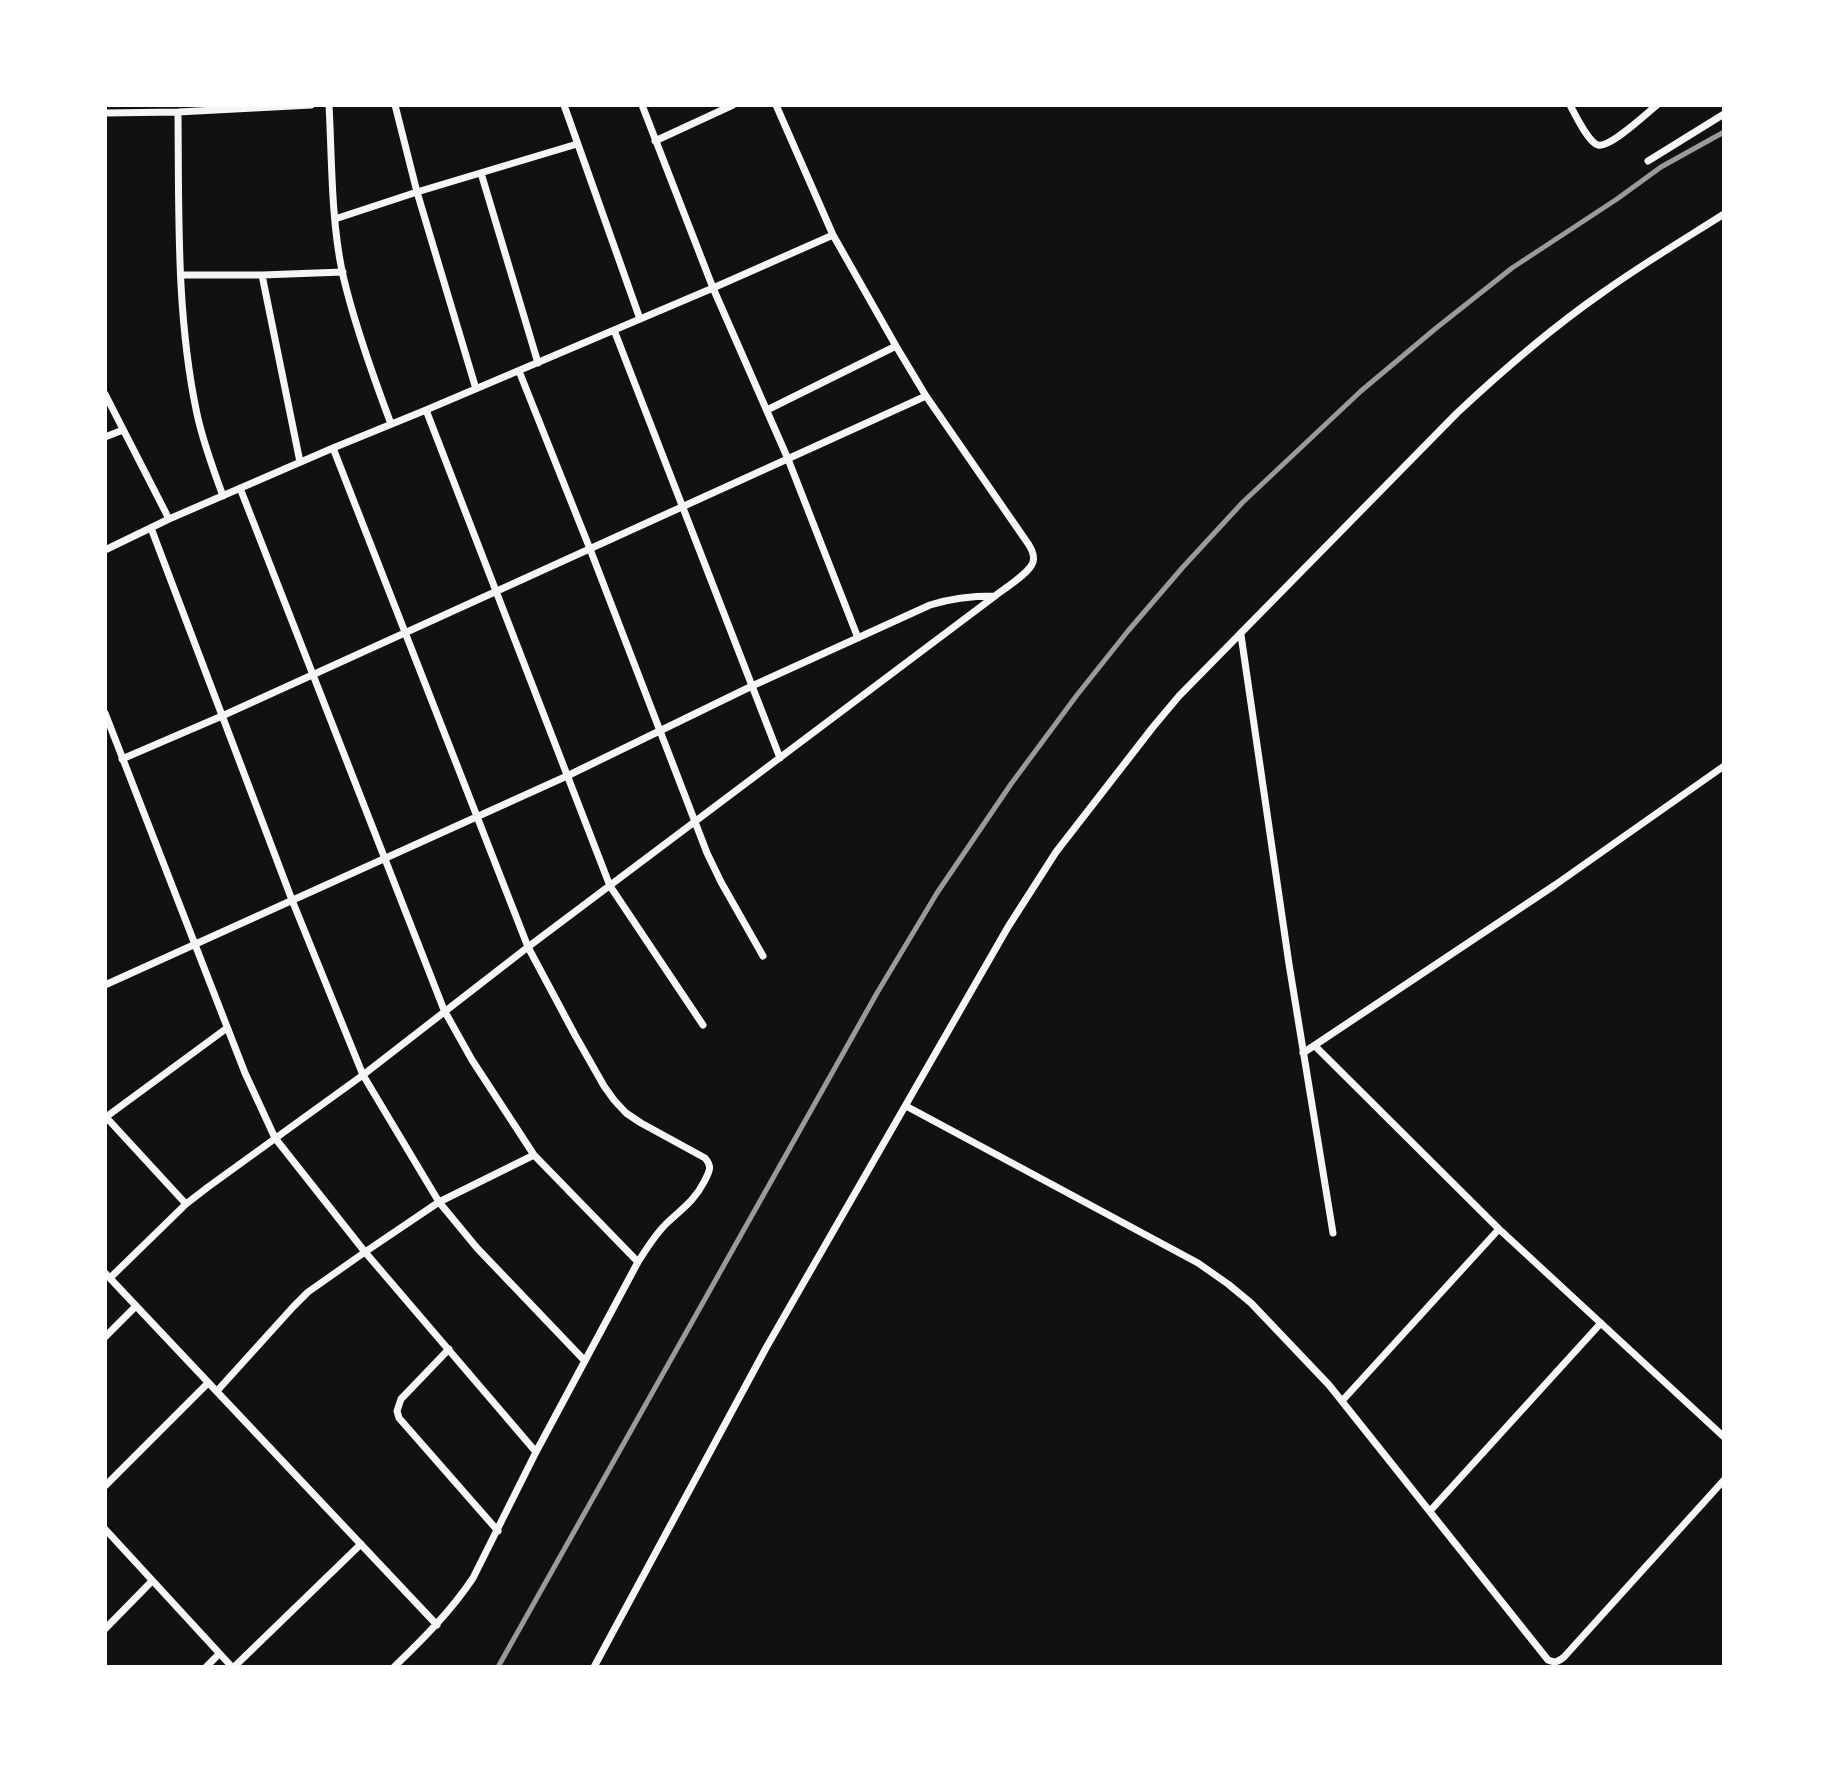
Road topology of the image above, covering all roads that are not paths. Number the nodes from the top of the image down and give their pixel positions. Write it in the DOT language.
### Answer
graph roads {
  1 [pos="311,105"];
  2 [pos="329,105"];
  3 [pos="395,105"];
  4 [pos="564,105"];
  5 [pos="642,105"];
  6 [pos="733,105"];
  7 [pos="776,105"];
  8 [pos="1570,105"];
  9 [pos="1657,105"];
  10 [pos="178,112"];
  11 [pos="105,113"];
  12 [pos="1724,114"];
  13 [pos="655,141"];
  14 [pos="577,144"];
  15 [pos="1648,161"];
  16 [pos="481,173"];
  17 [pos="417,192"];
  18 [pos="1724,214"];
  19 [pos="335,219"];
  20 [pos="832,235"];
  21 [pos="343,272"];
  22 [pos="181,275"];
  23 [pos="262,275"];
  24 [pos="713,288"];
  25 [pos="640,319"];
  26 [pos="614,330"];
  27 [pos="896,346"];
  28 [pos="538,363"];
  29 [pos="519,371"];
  30 [pos="476,389"];
  31 [pos="105,394"];
  32 [pos="926,396"];
  33 [pos="426,410"];
  34 [pos="767,410"];
  35 [pos="391,424"];
  36 [pos="123,430"];
  37 [pos="105,437"];
  38 [pos="333,448"];
  39 [pos="788,458"];
  40 [pos="300,462"];
  41 [pos="240,488"];
  42 [pos="223,496"];
  43 [pos="682,507"];
  44 [pos="169,519"];
  45 [pos="151,528"];
  46 [pos="590,549"];
  47 [pos="105,550"];
  48 [pos="496,592"];
  49 [pos="995,596"];
  50 [pos="405,633"];
  51 [pos="1241,635"];
  52 [pos="858,638"];
  53 [pos="314,674"];
  54 [pos="752,686"];
  55 [pos="105,713"];
  56 [pos="222,716"];
  57 [pos="660,732"];
  58 [pos="780,758"];
  59 [pos="122,759"];
  60 [pos="1724,766"];
  61 [pos="568,776"];
  62 [pos="477,817"];
  63 [pos="695,822"];
  64 [pos="386,859"];
  65 [pos="610,886"];
  66 [pos="292,900"];
  67 [pos="194,944"];
  68 [pos="528,947"];
  69 [pos="763,957"];
  70 [pos="105,985"];
  71 [pos="444,1010"];
  72 [pos="703,1025"];
  73 [pos="227,1028"];
  74 [pos="1315,1046"];
  75 [pos="1303,1053"];
  76 [pos="363,1075"];
  77 [pos="906,1106"];
  78 [pos="105,1117"];
  79 [pos="275,1138"];
  80 [pos="534,1155"];
  81 [pos="439,1202"];
  82 [pos="186,1204"];
  83 [pos="1499,1229"];
  84 [pos="1333,1233"];
  85 [pos="365,1252"];
  86 [pos="639,1262"];
  87 [pos="107,1276"];
  88 [pos="136,1306"];
  89 [pos="1601,1323"];
  90 [pos="105,1337"];
  91 [pos="449,1349"];
  92 [pos="585,1361"];
  93 [pos="208,1383"];
  94 [pos="217,1391"];
  95 [pos="1342,1401"];
  96 [pos="1724,1437"];
  97 [pos="536,1452"];
  98 [pos="1724,1480"];
  99 [pos="105,1486"];
  100 [pos="1430,1511"];
  101 [pos="105,1530"];
  102 [pos="498,1531"];
  103 [pos="361,1544"];
  104 [pos="152,1581"];
  105 [pos="437,1625"];
  106 [pos="105,1629"];
  107 [pos="219,1654"];
  108 [pos="206,1667"];
  109 [pos="233,1667"];
  110 [pos="394,1667"];
  111 [pos="594,1667"];
  1 -- 10 [label="street"];
  2 -- 19 [label="street"];
  3 -- 17 [label="street"];
  4 -- 14 [label="street"];
  5 -- 13 [label="street"];
  6 -- 13 [label="street"];
  7 -- 20 [label="street"];
  8 -- 9 [label="street"];
  10 -- 11 [label="street"];
  10 -- 22 [label="street"];
  12 -- 15 [label="street"];
  13 -- 24 [label="street"];
  14 -- 16 [label="street"];
  14 -- 25 [label="street"];
  16 -- 17 [label="street"];
  16 -- 28 [label="street"];
  17 -- 19 [label="street"];
  17 -- 30 [label="street"];
  18 -- 51 [label="street"];
  19 -- 21 [label="street"];
  20 -- 24 [label="street"];
  20 -- 27 [label="street"];
  21 -- 23 [label="street"];
  21 -- 35 [label="street"];
  22 -- 23 [label="street"];
  22 -- 42 [label="street"];
  23 -- 40 [label="street"];
  24 -- 25 [label="street"];
  24 -- 34 [label="street"];
  25 -- 26 [label="street"];
  26 -- 28 [label="street"];
  26 -- 43 [label="street"];
  27 -- 32 [label="street"];
  27 -- 34 [label="street"];
  28 -- 29 [label="street"];
  29 -- 30 [label="street"];
  29 -- 46 [label="street"];
  30 -- 33 [label="street"];
  31 -- 36 [label="street"];
  32 -- 39 [label="street"];
  32 -- 49 [label="street"];
  33 -- 35 [label="street"];
  33 -- 48 [label="street"];
  34 -- 39 [label="street"];
  35 -- 38 [label="street"];
  36 -- 37 [label="street"];
  36 -- 44 [label="street"];
  38 -- 40 [label="street"];
  38 -- 50 [label="street"];
  39 -- 43 [label="street"];
  39 -- 52 [label="street"];
  40 -- 41 [label="street"];
  41 -- 42 [label="street"];
  41 -- 53 [label="street"];
  42 -- 44 [label="street"];
  43 -- 46 [label="street"];
  43 -- 54 [label="street"];
  44 -- 45 [label="street"];
  45 -- 47 [label="street"];
  45 -- 56 [label="street"];
  46 -- 48 [label="street"];
  46 -- 57 [label="street"];
  48 -- 50 [label="street"];
  48 -- 61 [label="street"];
  49 -- 52 [label="street"];
  49 -- 58 [label="street"];
  50 -- 53 [label="street"];
  50 -- 62 [label="street"];
  51 -- 75 [label="street"];
  51 -- 77 [label="street"];
  52 -- 54 [label="street"];
  53 -- 56 [label="street"];
  53 -- 64 [label="street"];
  54 -- 57 [label="street"];
  54 -- 58 [label="street"];
  55 -- 59 [label="street"];
  56 -- 59 [label="street"];
  56 -- 66 [label="street"];
  57 -- 61 [label="street"];
  57 -- 63 [label="street"];
  58 -- 63 [label="street"];
  59 -- 67 [label="street"];
  60 -- 74 [label="street"];
  61 -- 62 [label="street"];
  61 -- 65 [label="street"];
  62 -- 64 [label="street"];
  62 -- 68 [label="street"];
  63 -- 65 [label="street"];
  63 -- 69 [label="street"];
  64 -- 66 [label="street"];
  64 -- 71 [label="street"];
  65 -- 68 [label="street"];
  65 -- 72 [label="street"];
  66 -- 67 [label="street"];
  66 -- 76 [label="street"];
  67 -- 70 [label="street"];
  67 -- 73 [label="street"];
  68 -- 71 [label="street"];
  68 -- 86 [label="street"];
  71 -- 76 [label="street"];
  71 -- 80 [label="street"];
  73 -- 78 [label="street"];
  73 -- 79 [label="street"];
  74 -- 75 [label="street"];
  74 -- 83 [label="street"];
  75 -- 84 [label="street"];
  76 -- 79 [label="street"];
  76 -- 81 [label="street"];
  77 -- 95 [label="street"];
  77 -- 111 [label="street"];
  78 -- 82 [label="street"];
  79 -- 82 [label="street"];
  79 -- 85 [label="street"];
  80 -- 81 [label="street"];
  80 -- 86 [label="street"];
  81 -- 85 [label="street"];
  81 -- 92 [label="street"];
  82 -- 87 [label="street"];
  83 -- 89 [label="street"];
  83 -- 95 [label="street"];
  85 -- 91 [label="street"];
  85 -- 94 [label="street"];
  86 -- 92 [label="street"];
  87 -- 88 [label="street"];
  88 -- 90 [label="street"];
  88 -- 93 [label="street"];
  89 -- 96 [label="street"];
  89 -- 100 [label="street"];
  91 -- 97 [label="street"];
  91 -- 102 [label="street"];
  92 -- 97 [label="street"];
  93 -- 94 [label="street"];
  93 -- 99 [label="street"];
  94 -- 103 [label="street"];
  95 -- 100 [label="street"];
  97 -- 102 [label="street"];
  98 -- 100 [label="street"];
  101 -- 104 [label="street"];
  102 -- 105 [label="street"];
  103 -- 105 [label="street"];
  103 -- 109 [label="street"];
  104 -- 106 [label="street"];
  104 -- 107 [label="street"];
  105 -- 110 [label="street"];
  107 -- 108 [label="street"];
  107 -- 109 [label="street"];
}
